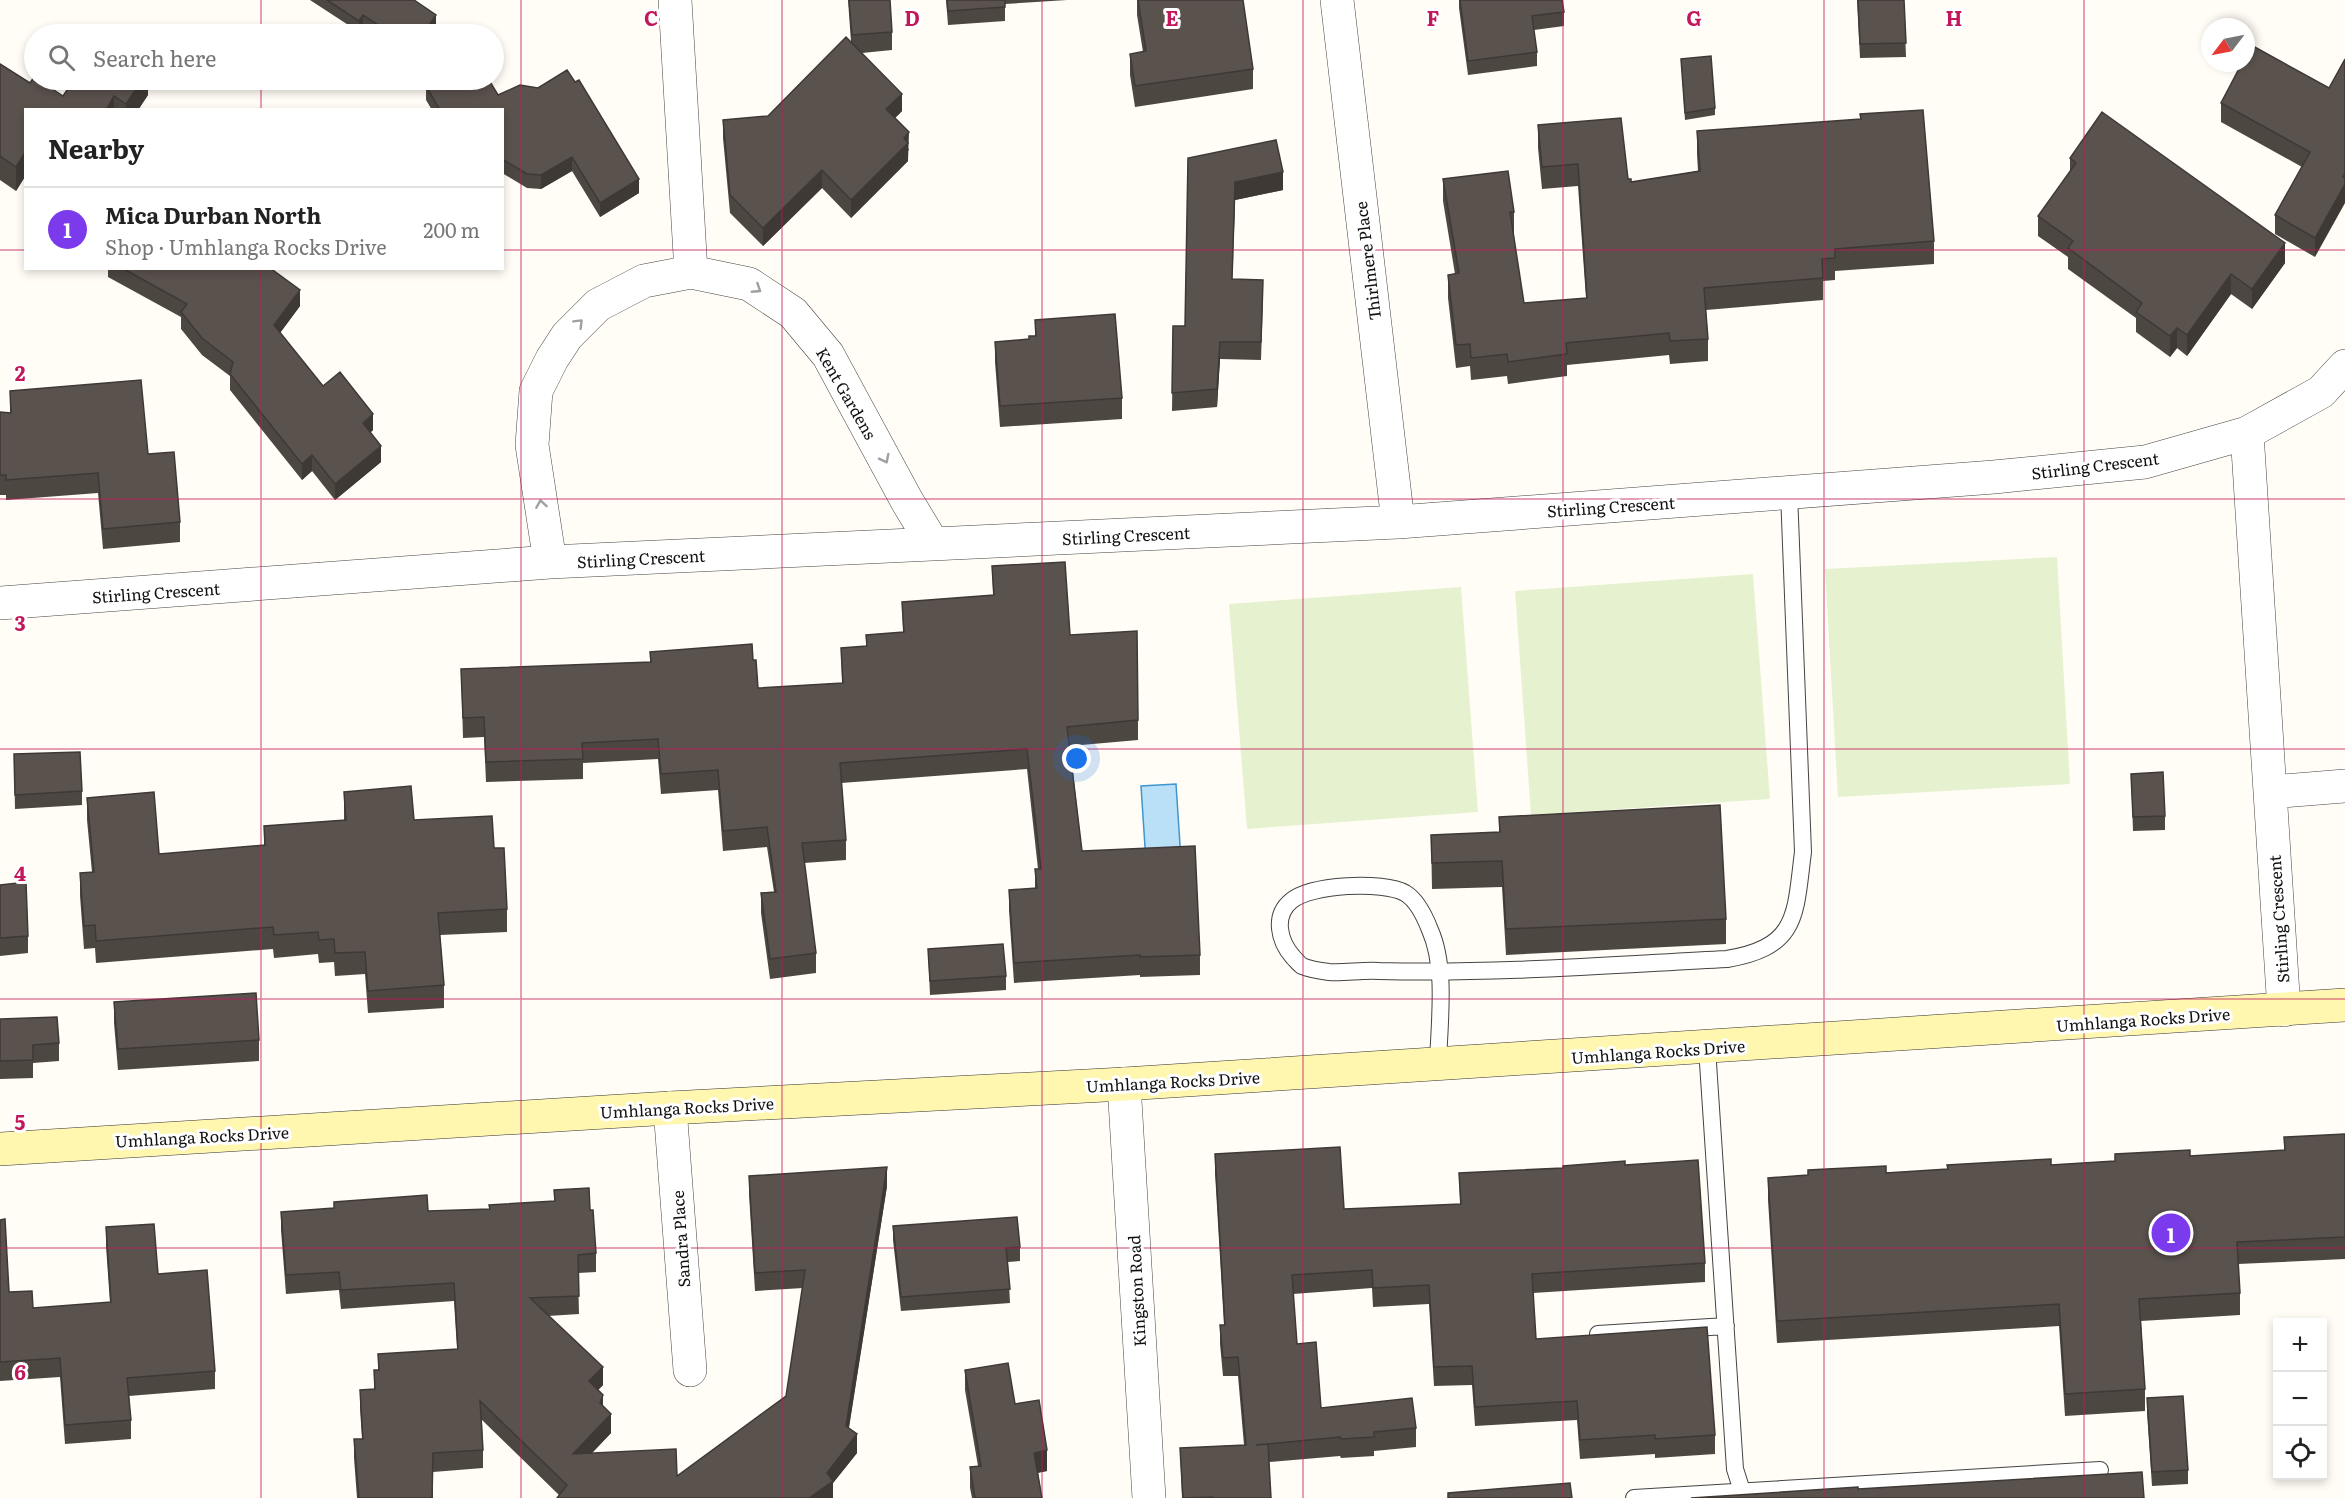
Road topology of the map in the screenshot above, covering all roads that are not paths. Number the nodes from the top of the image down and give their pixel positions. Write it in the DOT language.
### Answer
graph roads {
  1 [pos="675,0"];
  2 [pos="1337,0"];
  3 [pos="691,272"];
  4 [pos="2345,366"];
  5 [pos="2247,433"];
  6 [pos="1789,493"];
  7 [pos="1398,522"];
  8 [pos="933,544"];
  9 [pos="550,562"];
  10 [pos="0,603"];
  11 [pos="2345,786"];
  12 [pos="2270,792"];
  13 [pos="1440,973"];
  14 [pos="2345,1005"];
  15 [pos="2284,1010"];
  16 [pos="1707,1048"];
  17 [pos="1438,1064"];
  18 [pos="1124,1084"];
  19 [pos="670,1108"];
  20 [pos="0,1149"];
  21 [pos="1726,1326"];
  22 [pos="1598,1334"];
  23 [pos="690,1370"];
  24 [pos="2100,1470"];
  25 [pos="1746,1495"];
  26 [pos="1149,1498"];
  27 [pos="1634,1498"];
  1 -- 3 [label="street"];
  2 -- 7 [label="street, Thirlmere Place"];
  3 -- 8 [label="street, Kent Gardens, one-way"];
  9 -- 3 [label="street, Kent Gardens, one-way"];
  4 -- 5 [label="street, Stirling Crescent"];
  5 -- 6 [label="street, Stirling Crescent"];
  5 -- 12 [label="street, Stirling Crescent"];
  6 -- 7 [label="street, Stirling Crescent"];
  6 -- 13 [label="lane"];
  7 -- 8 [label="street, Stirling Crescent"];
  8 -- 9 [label="street, Stirling Crescent"];
  9 -- 10 [label="street, Stirling Crescent"];
  11 -- 12 [label="street"];
  12 -- 15 [label="street, Stirling Crescent"];
  13 -- 13 [label="lane"];
  13 -- 17 [label="lane"];
  14 -- 15 [label="main road, Umhlanga Rocks Drive"];
  15 -- 16 [label="main road, Umhlanga Rocks Drive"];
  16 -- 17 [label="main road, Umhlanga Rocks Drive"];
  16 -- 21 [label="lane"];
  17 -- 18 [label="main road, Umhlanga Rocks Drive"];
  18 -- 19 [label="main road, Umhlanga Rocks Drive"];
  18 -- 26 [label="street, Kingston Road"];
  19 -- 20 [label="main road, Umhlanga Rocks Drive"];
  19 -- 23 [label="street, Sandra Place"];
  21 -- 22 [label="lane"];
  21 -- 25 [label="lane"];
  24 -- 25 [label="lane"];
  25 -- 27 [label="lane"];
}
